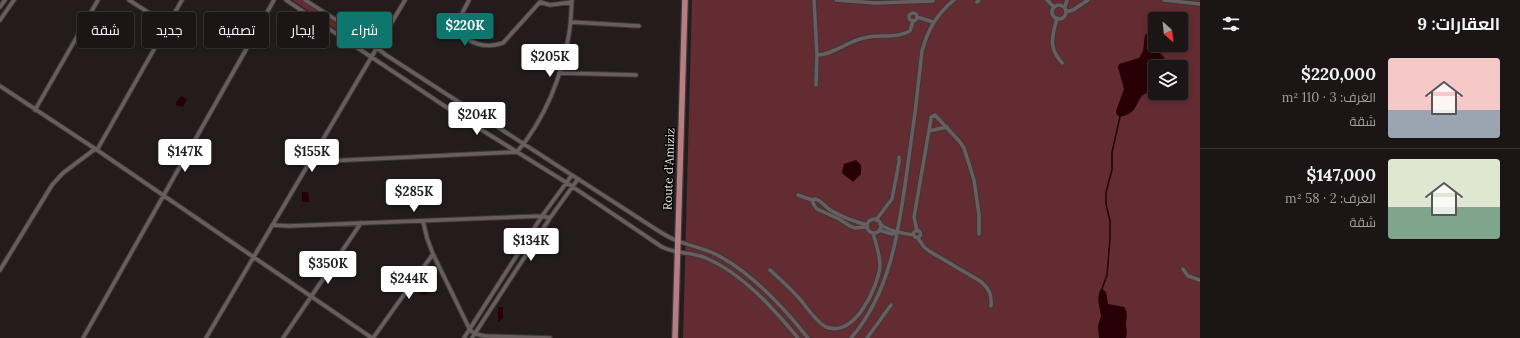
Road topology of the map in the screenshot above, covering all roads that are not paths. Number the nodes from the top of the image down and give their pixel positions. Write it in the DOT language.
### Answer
graph roads {
  1 [pos="5,0"];
  2 [pos="14,0"];
  3 [pos="98,0"];
  4 [pos="130,0"];
  5 [pos="182,0"];
  6 [pos="274,0"];
  7 [pos="286,0"];
  8 [pos="305,0"];
  9 [pos="405,0"];
  10 [pos="469,0"];
  11 [pos="686,0"];
  12 [pos="814,0"];
  13 [pos="836,0"];
  14 [pos="954,0"];
  15 [pos="1048,0"];
  16 [pos="1061,0"];
  17 [pos="1067,0"];
  18 [pos="1088,0"];
  19 [pos="1164,0"];
  20 [pos="572,1"];
  21 [pos="933,1"];
  22 [pos="912,3"];
  23 [pos="1200,4"];
  24 [pos="1060,5"];
  25 [pos="0,7"];
  26 [pos="1054,7"];
  27 [pos="1065,7"];
  28 [pos="148,12"];
  29 [pos="175,12"];
  30 [pos="913,12"];
  31 [pos="1066,12"];
  32 [pos="917,17"];
  33 [pos="1057,18"];
  34 [pos="0,20"];
  35 [pos="337,21"];
  36 [pos="912,21"];
  37 [pos="392,22"];
  38 [pos="571,22"];
  39 [pos="933,22"];
  40 [pos="639,26"];
  41 [pos="155,48"];
  42 [pos="377,48"];
  43 [pos="817,55"];
  44 [pos="371,57"];
  45 [pos="1062,63"];
  46 [pos="560,73"];
  47 [pos="636,75"];
  48 [pos="816,85"];
  49 [pos="0,86"];
  50 [pos="470,109"];
  51 [pos="35,110"];
  52 [pos="464,119"];
  53 [pos="947,127"];
  54 [pos="929,131"];
  55 [pos="524,143"];
  56 [pos="96,149"];
  57 [pos="517,152"];
  58 [pos="899,157"];
  59 [pos="311,159"];
  60 [pos="572,175"];
  61 [pos="578,179"];
  62 [pos="567,183"];
  63 [pos="573,187"];
  64 [pos="798,195"];
  65 [pos="163,196"];
  66 [pos="812,200"];
  67 [pos="542,216"];
  68 [pos="550,218"];
  69 [pos="423,220"];
  70 [pos="876,220"];
  71 [pos="361,223"];
  72 [pos="880,224"];
  73 [pos="272,225"];
  74 [pos="867,226"];
  75 [pos="879,230"];
  76 [pos="917,230"];
  77 [pos="898,232"];
  78 [pos="873,233"];
  79 [pos="979,234"];
  80 [pos="914,235"];
  81 [pos="918,238"];
  82 [pos="678,241"];
  83 [pos="678,251"];
  84 [pos="433,254"];
  85 [pos="254,256"];
  86 [pos="1183,269"];
  87 [pos="0,270"];
  88 [pos="770,270"];
  89 [pos="1200,280"];
  90 [pos="311,297"];
  91 [pos="891,305"];
  92 [pos="991,306"];
  93 [pos="470,330"];
  94 [pos="474,336"];
  95 [pos="83,338"];
  96 [pos="206,338"];
  97 [pos="283,338"];
  98 [pos="373,338"];
  99 [pos="464,338"];
  100 [pos="550,338"];
  101 [pos="676,338"];
  102 [pos="798,338"];
  103 [pos="808,338"];
  104 [pos="851,338"];
  105 [pos="868,338"];
  1 -- 25 [label="street"];
  2 -- 34 [label="street"];
  3 -- 51 [label="street"];
  4 -- 28 [label="street"];
  5 -- 29 [label="street"];
  6 -- 65 [label="street"];
  7 -- 44 [label="street"];
  8 -- 35 [label="street"];
  9 -- 37 [label="street"];
  10 -- 20 [label="street"];
  11 -- 82 [label="main road, Route d'Amiziz"];
  12 -- 43 [label="street"];
  13 -- 22 [label="street"];
  14 -- 39 [label="street"];
  15 -- 26 [label="street"];
  16 -- 24 [label="street"];
  17 -- 27 [label="street"];
  18 -- 31 [label="street"];
  19 -- 23 [label="street"];
  20 -- 38 [label="street"];
  21 -- 22 [label="street"];
  22 -- 30 [label="street"];
  24 -- 26 [label="street"];
  24 -- 27 [label="street"];
  26 -- 33 [label="street"];
  27 -- 31 [label="street"];
  30 -- 32 [label="street"];
  30 -- 36 [label="street"];
  31 -- 33 [label="street"];
  32 -- 36 [label="street"];
  32 -- 39 [label="street"];
  33 -- 45 [label="street"];
  36 -- 43 [label="street"];
  38 -- 40 [label="street"];
  38 -- 46 [label="street"];
  39 -- 77 [label="street"];
  41 -- 56 [label="street"];
  42 -- 44 [label="street"];
  42 -- 50 [label="street"];
  43 -- 48 [label="street"];
  44 -- 52 [label="street"];
  44 -- 59 [label="street"];
  46 -- 47 [label="street"];
  46 -- 55 [label="street"];
  49 -- 51 [label="street"];
  50 -- 52 [label="street"];
  50 -- 55 [label="street"];
  51 -- 56 [label="street"];
  52 -- 57 [label="street"];
  53 -- 54 [label="street"];
  53 -- 54 [label="street"];
  53 -- 79 [label="street"];
  54 -- 76 [label="street"];
  55 -- 57 [label="street"];
  55 -- 60 [label="street"];
  56 -- 65 [label="street"];
  56 -- 87 [label="street"];
  57 -- 59 [label="street"];
  57 -- 62 [label="street"];
  58 -- 70 [label="street"];
  59 -- 73 [label="street"];
  60 -- 61 [label="street"];
  60 -- 62 [label="street"];
  61 -- 63 [label="street"];
  61 -- 82 [label="street"];
  62 -- 63 [label="street"];
  62 -- 67 [label="street"];
  63 -- 68 [label="street"];
  63 -- 83 [label="street"];
  64 -- 66 [label="street"];
  65 -- 85 [label="street"];
  65 -- 95 [label="street"];
  66 -- 74 [label="street"];
  66 -- 74 [label="street"];
  67 -- 68 [label="street"];
  67 -- 69 [label="street"];
  67 -- 93 [label="street"];
  68 -- 94 [label="street"];
  69 -- 71 [label="street"];
  69 -- 84 [label="street"];
  70 -- 72 [label="street"];
  70 -- 74 [label="street"];
  71 -- 73 [label="street"];
  71 -- 90 [label="street"];
  72 -- 75 [label="street"];
  72 -- 77 [label="street"];
  73 -- 85 [label="street"];
  74 -- 78 [label="street"];
  75 -- 77 [label="street"];
  75 -- 78 [label="street"];
  76 -- 80 [label="street"];
  76 -- 81 [label="street"];
  77 -- 80 [label="street"];
  77 -- 104 [label="street"];
  78 -- 88 [label="street"];
  80 -- 81 [label="street"];
  81 -- 92 [label="street"];
  82 -- 83 [label="main road, Route d'Amiziz"];
  82 -- 103 [label="street"];
  83 -- 101 [label="main road, Route d'Amiziz"];
  83 -- 102 [label="street"];
  84 -- 93 [label="street"];
  84 -- 98 [label="street"];
  85 -- 90 [label="street"];
  85 -- 96 [label="street"];
  86 -- 89 [label="street"];
  90 -- 97 [label="street"];
  90 -- 98 [label="street"];
  91 -- 105 [label="street"];
  93 -- 94 [label="street"];
  93 -- 99 [label="street"];
  94 -- 100 [label="street"];
}
